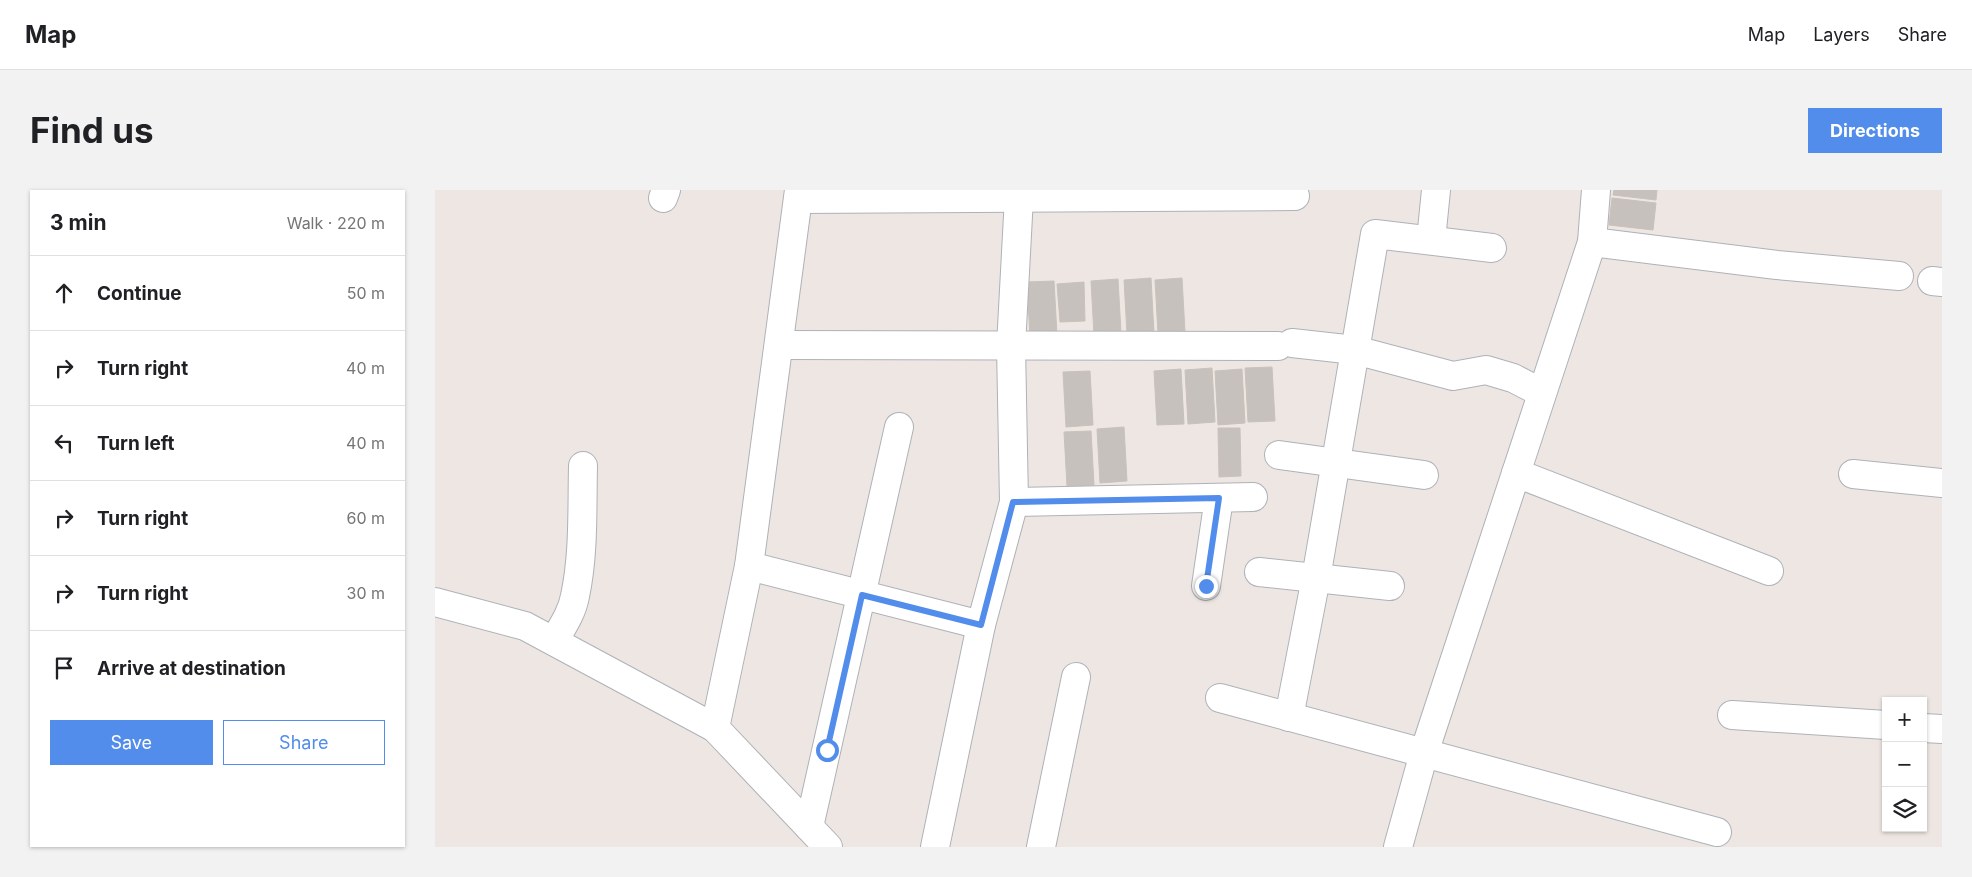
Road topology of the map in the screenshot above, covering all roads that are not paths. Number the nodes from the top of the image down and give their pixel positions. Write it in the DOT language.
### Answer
graph roads {
  1 [pos="1436,190"];
  2 [pos="1596,190"];
  3 [pos="799,195"];
  4 [pos="1295,196"];
  5 [pos="1019,197"];
  6 [pos="1431,240"];
  7 [pos="1592,242"];
  8 [pos="1492,248"];
  9 [pos="1899,276"];
  10 [pos="779,345"];
  11 [pos="1011,346"];
  12 [pos="1355,350"];
  13 [pos="1542,393"];
  14 [pos="899,427"];
  15 [pos="1279,455"];
  16 [pos="1336,463"];
  17 [pos="583,466"];
  18 [pos="1516,473"];
  19 [pos="1853,474"];
  20 [pos="1424,475"];
  21 [pos="1942,483"];
  22 [pos="1253,497"];
  23 [pos="1219,498"];
  24 [pos="1013,502"];
  25 [pos="749,566"];
  26 [pos="1769,571"];
  27 [pos="1259,572"];
  28 [pos="1316,578"];
  29 [pos="1206,586"];
  30 [pos="1390,586"];
  31 [pos="862,595"];
  32 [pos="435,602"];
  33 [pos="981,625"];
  34 [pos="554,641"];
  35 [pos="1076,677"];
  36 [pos="1220,698"];
  37 [pos="1732,715"];
  38 [pos="1289,717"];
  39 [pos="1882,725"];
  40 [pos="715,728"];
  41 [pos="1927,728"];
  42 [pos="1942,729"];
  43 [pos="1424,753"];
  44 [pos="809,827"];
  45 [pos="1717,832"];
  46 [pos="828,847"];
  47 [pos="935,847"];
  48 [pos="1041,847"];
  49 [pos="1398,847"];
  1 -- 6 [label="street"];
  2 -- 7 [label="street"];
  3 -- 5 [label="street"];
  3 -- 10 [label="street"];
  4 -- 5 [label="street"];
  5 -- 11 [label="street"];
  6 -- 8 [label="street"];
  6 -- 12 [label="street"];
  7 -- 9 [label="street"];
  7 -- 13 [label="street"];
  10 -- 11 [label="street"];
  10 -- 25 [label="street"];
  11 -- 12 [label="street"];
  11 -- 24 [label="street"];
  12 -- 13 [label="street"];
  12 -- 16 [label="street"];
  13 -- 18 [label="street"];
  14 -- 31 [label="street"];
  15 -- 16 [label="street"];
  16 -- 20 [label="street"];
  16 -- 28 [label="street"];
  17 -- 34 [label="street"];
  18 -- 26 [label="street"];
  18 -- 43 [label="street"];
  19 -- 21 [label="street"];
  22 -- 23 [label="street"];
  23 -- 24 [label="street"];
  23 -- 29 [label="street"];
  24 -- 33 [label="street"];
  25 -- 31 [label="street"];
  25 -- 40 [label="street"];
  27 -- 28 [label="street"];
  28 -- 30 [label="street"];
  28 -- 38 [label="street"];
  31 -- 33 [label="street"];
  31 -- 44 [label="street"];
  32 -- 34 [label="street"];
  33 -- 47 [label="street"];
  34 -- 40 [label="street"];
  35 -- 48 [label="street"];
  36 -- 38 [label="street"];
  37 -- 39 [label="street"];
  38 -- 43 [label="street"];
  40 -- 44 [label="street"];
  41 -- 42 [label="street"];
  43 -- 45 [label="street"];
  43 -- 49 [label="street"];
  44 -- 46 [label="street"];
}
